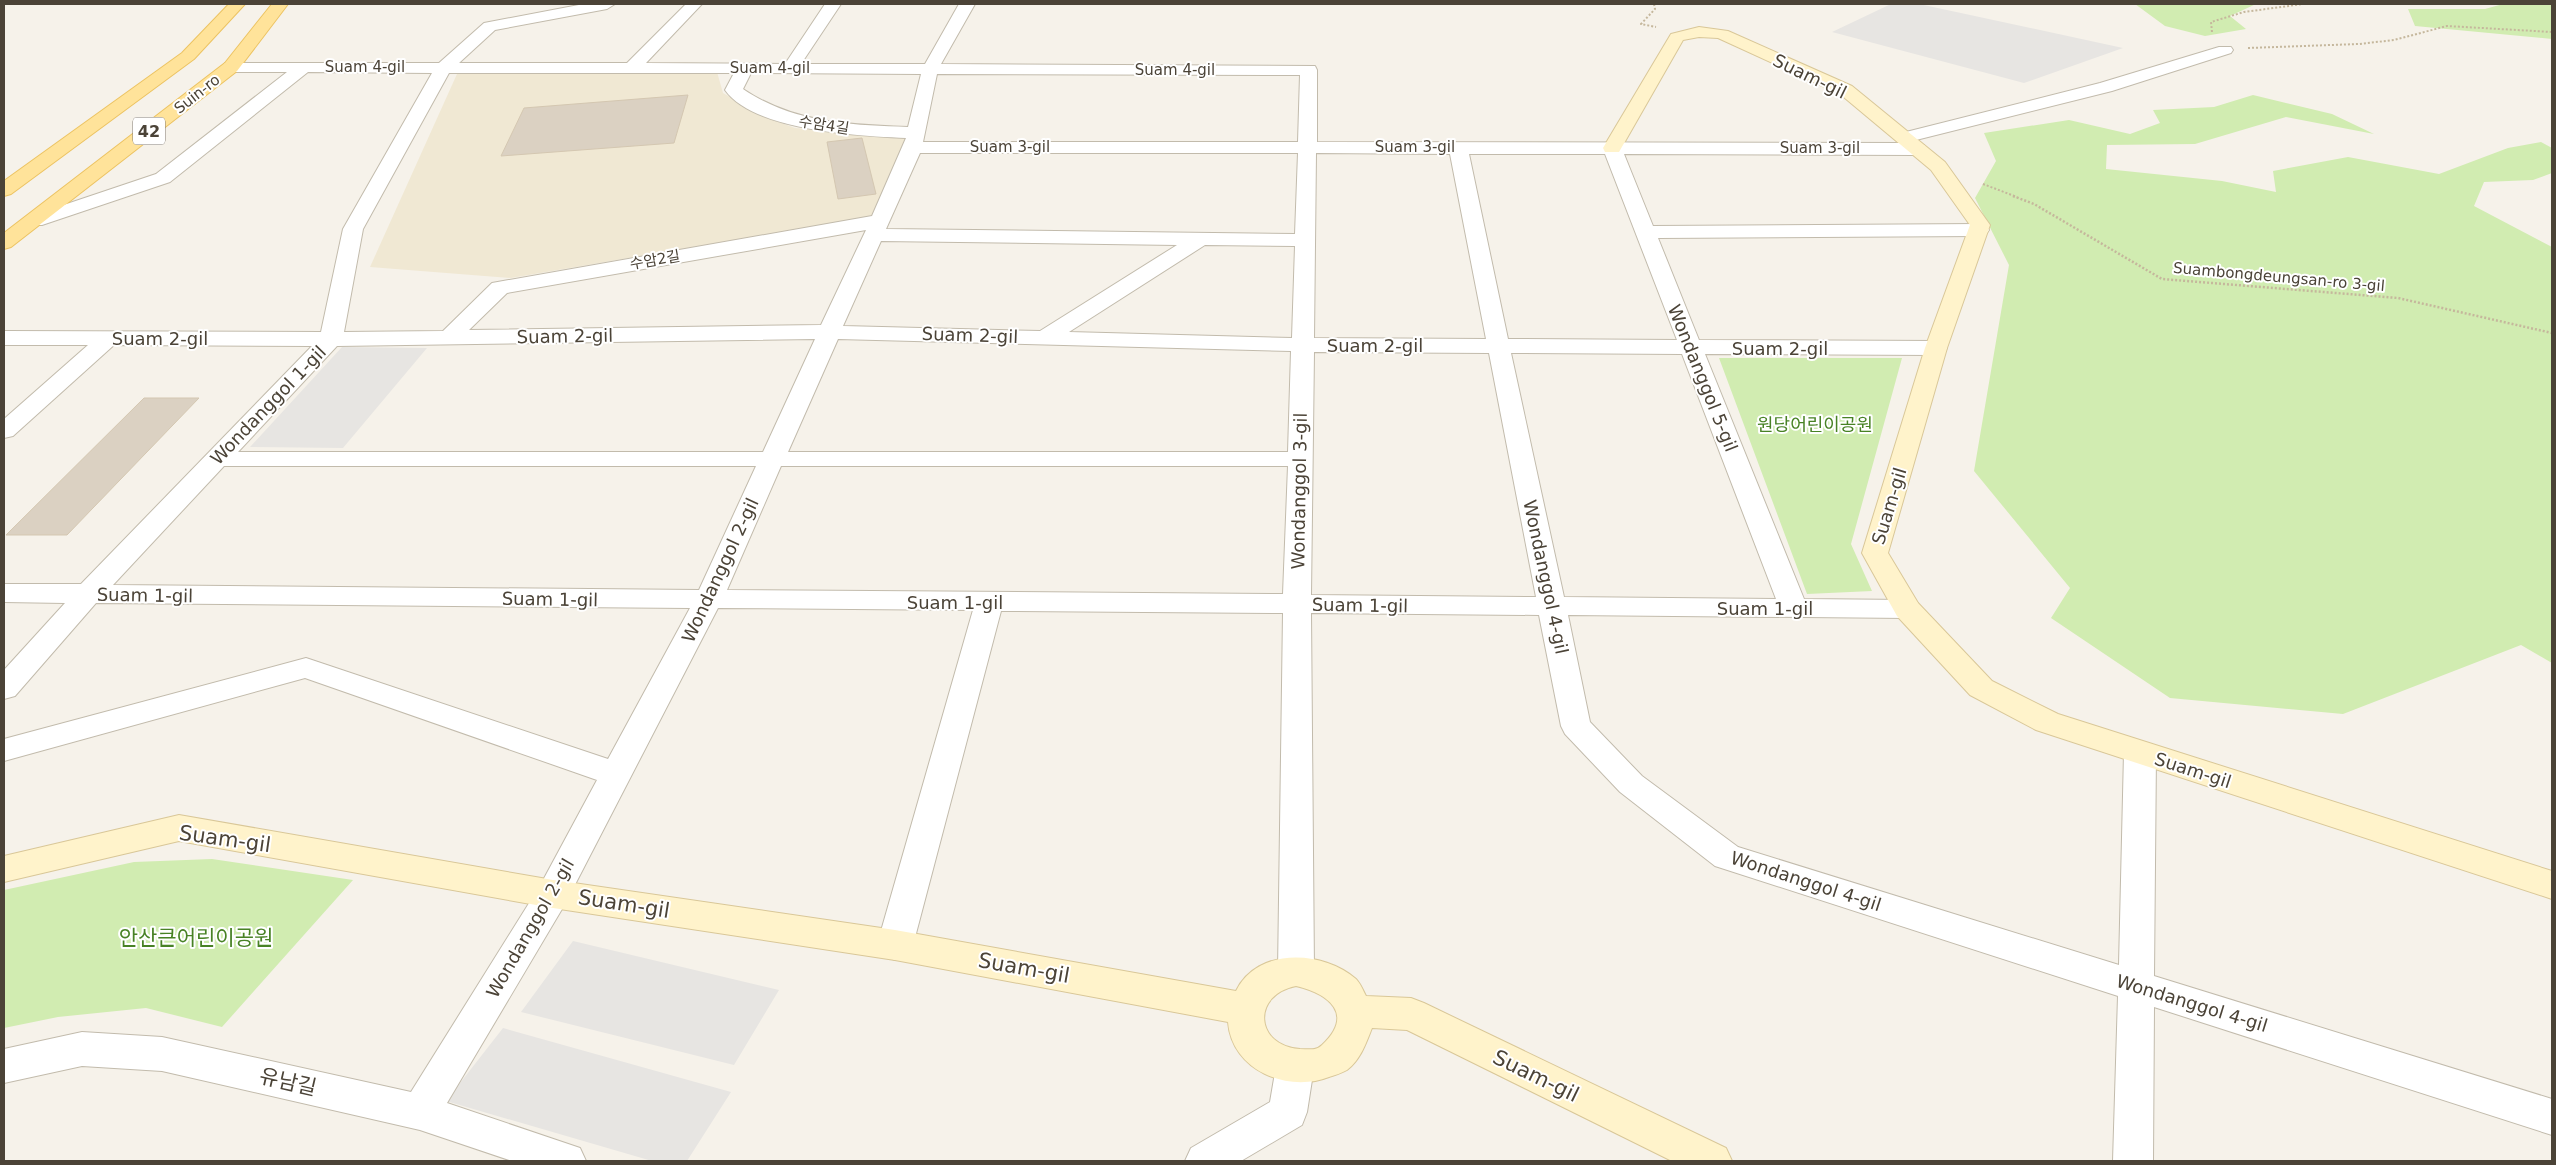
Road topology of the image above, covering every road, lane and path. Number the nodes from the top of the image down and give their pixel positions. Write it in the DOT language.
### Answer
graph roads {
  1 [pos="236,4"];
  2 [pos="280,4"];
  3 [pos="607,4"];
  4 [pos="694,4"];
  5 [pos="833,4"];
  6 [pos="968,4"];
  7 [pos="2303,4"];
  8 [pos="2552,32"];
  9 [pos="2219,52"];
  10 [pos="231,67"];
  11 [pos="304,67"];
  12 [pos="444,68"];
  13 [pos="632,68"];
  14 [pos="745,68"];
  15 [pos="790,68"];
  16 [pos="930,69"];
  17 [pos="1309,70"];
  18 [pos="914,140"];
  19 [pos="1911,143"];
  20 [pos="1308,147"];
  21 [pos="1458,148"];
  22 [pos="1612,148"];
  23 [pos="1938,166"];
  24 [pos="4,190"];
  25 [pos="35,221"];
  26 [pos="877,228"];
  27 [pos="1979,230"];
  28 [pos="1645,232"];
  29 [pos="1202,238"];
  30 [pos="1305,240"];
  31 [pos="4,243"];
  32 [pos="831,332"];
  33 [pos="2552,333"];
  34 [pos="449,337"];
  35 [pos="4,338"];
  36 [pos="109,338"];
  37 [pos="1046,338"];
  38 [pos="331,339"];
  39 [pos="1303,345"];
  40 [pos="1498,346"];
  41 [pos="1690,347"];
  42 [pos="1936,348"];
  43 [pos="4,431"];
  44 [pos="771,458"];
  45 [pos="217,459"];
  46 [pos="1300,459"];
  47 [pos="4,594"];
  48 [pos="88,594"];
  49 [pos="708,601"];
  50 [pos="989,602"];
  51 [pos="1297,604"];
  52 [pos="1552,606"];
  53 [pos="1794,608"];
  54 [pos="1907,609"];
  55 [pos="4,688"];
  56 [pos="4,750"];
  57 [pos="2140,753"];
  58 [pos="616,774"];
  59 [pos="4,869"];
  60 [pos="2552,885"];
  61 [pos="552,894"];
  62 [pos="895,945"];
  63 [pos="1296,971"];
  64 [pos="2136,986"];
  65 [pos="1246,1009"];
  66 [pos="1356,1011"];
  67 [pos="4,1066"];
  68 [pos="1296,1067"];
  69 [pos="420,1112"];
  70 [pos="2552,1117"];
  71 [pos="566,1161"];
  72 [pos="1205,1161"];
  73 [pos="1712,1161"];
  74 [pos="2133,1161"];
  1 -- 24 [label="main road, 42"];
  2 -- 10 [label="main road, Suin-ro / 42"];
  3 -- 12 [label="street"];
  4 -- 13 [label="street"];
  5 -- 15 [label="street"];
  6 -- 16 [label="street, Wondanggol 2-gil"];
  7 -- 9 [label="path"];
  8 -- 9 [label="path"];
  9 -- 19 [label="street, Suam 3-gil"];
  10 -- 11 [label="street, Suam 4-gil"];
  10 -- 25 [label="main road, Suin-ro / 42"];
  11 -- 12 [label="street, Suam 4-gil"];
  11 -- 25 [label="street"];
  12 -- 13 [label="street, Suam 4-gil"];
  12 -- 38 [label="street, Wondanggol 1-gil"];
  13 -- 14 [label="street, Suam 4-gil"];
  14 -- 15 [label="street, Suam 4-gil"];
  14 -- 18 [label="street, 수암4길"];
  15 -- 16 [label="street, Suam 4-gil"];
  16 -- 17 [label="street, Suam 4-gil"];
  16 -- 18 [label="street, Wondanggol 2-gil"];
  17 -- 20 [label="street, Wondanggol 3-gil"];
  18 -- 20 [label="street, Suam 3-gil"];
  18 -- 26 [label="street, Wondanggol 2-gil"];
  19 -- 22 [label="street, Suam 3-gil"];
  19 -- 22 [label="street, Suam-gil"];
  19 -- 23 [label="street, Suam-gil"];
  20 -- 21 [label="street, Suam 3-gil"];
  20 -- 30 [label="street, Wondanggol 3-gil"];
  21 -- 22 [label="street, Suam 3-gil"];
  21 -- 40 [label="street, Wondanggol 4-gil"];
  22 -- 28 [label="street, Wondanggol 5-gil"];
  23 -- 27 [label="street, Suam-gil"];
  23 -- 33 [label="path, Suambongdeungsan-ro 3-gil"];
  25 -- 31 [label="main road, Suin-ro / 42"];
  26 -- 29 [label="street, 수암2길"];
  26 -- 32 [label="street, Wondanggol 2-gil"];
  26 -- 34 [label="street, 수암2길"];
  27 -- 28 [label="street"];
  27 -- 42 [label="street, Suam-gil"];
  28 -- 41 [label="street, Wondanggol 5-gil"];
  29 -- 30 [label="street, 수암2길"];
  29 -- 37 [label="street"];
  30 -- 39 [label="street, Wondanggol 3-gil"];
  32 -- 34 [label="street, Suam 2-gil"];
  32 -- 37 [label="street, Suam 2-gil"];
  32 -- 44 [label="street, Wondanggol 2-gil"];
  34 -- 38 [label="street, Suam 2-gil"];
  35 -- 36 [label="street, Suam 2-gil"];
  36 -- 38 [label="street, Suam 2-gil"];
  36 -- 43 [label="street"];
  37 -- 39 [label="street, Suam 2-gil"];
  38 -- 45 [label="street, Wondanggol 1-gil"];
  39 -- 40 [label="street, Suam 2-gil"];
  39 -- 46 [label="street, Wondanggol 3-gil"];
  40 -- 41 [label="street, Suam 2-gil"];
  40 -- 52 [label="street, Wondanggol 4-gil"];
  41 -- 42 [label="street, Suam 2-gil"];
  41 -- 53 [label="street, Wondanggol 5-gil"];
  42 -- 54 [label="street, Suam-gil"];
  44 -- 45 [label="street"];
  44 -- 46 [label="street"];
  44 -- 49 [label="street, Wondanggol 2-gil"];
  45 -- 48 [label="street, Wondanggol 1-gil"];
  46 -- 51 [label="street, Wondanggol 3-gil"];
  47 -- 48 [label="street, Suam 1-gil"];
  48 -- 49 [label="street, Suam 1-gil"];
  48 -- 55 [label="street, Wondanggol 1-gil"];
  49 -- 50 [label="street, Suam 1-gil"];
  49 -- 58 [label="street, Wondanggol 2-gil"];
  50 -- 51 [label="street, Suam 1-gil"];
  50 -- 62 [label="street"];
  51 -- 52 [label="street, Suam 1-gil"];
  51 -- 63 [label="street, Wondanggol 3-gil"];
  52 -- 53 [label="street, Suam 1-gil"];
  52 -- 64 [label="street, Wondanggol 4-gil"];
  53 -- 54 [label="street, Suam 1-gil"];
  54 -- 57 [label="street, Suam-gil"];
  56 -- 58 [label="street"];
  57 -- 60 [label="street, Suam-gil"];
  57 -- 64 [label="street"];
  58 -- 61 [label="street, Wondanggol 2-gil"];
  59 -- 61 [label="street, Suam-gil"];
  61 -- 62 [label="street, Suam-gil"];
  61 -- 69 [label="street, Wondanggol 2-gil"];
  62 -- 65 [label="street, Suam-gil"];
  63 -- 65 [label="street"];
  63 -- 66 [label="street"];
  64 -- 70 [label="street, Wondanggol 4-gil"];
  64 -- 74 [label="street"];
  65 -- 68 [label="street"];
  66 -- 68 [label="street"];
  66 -- 73 [label="street, Suam-gil"];
  67 -- 69 [label="street, 유남길"];
  68 -- 72 [label="street"];
  69 -- 71 [label="street, 유남길"];
}
